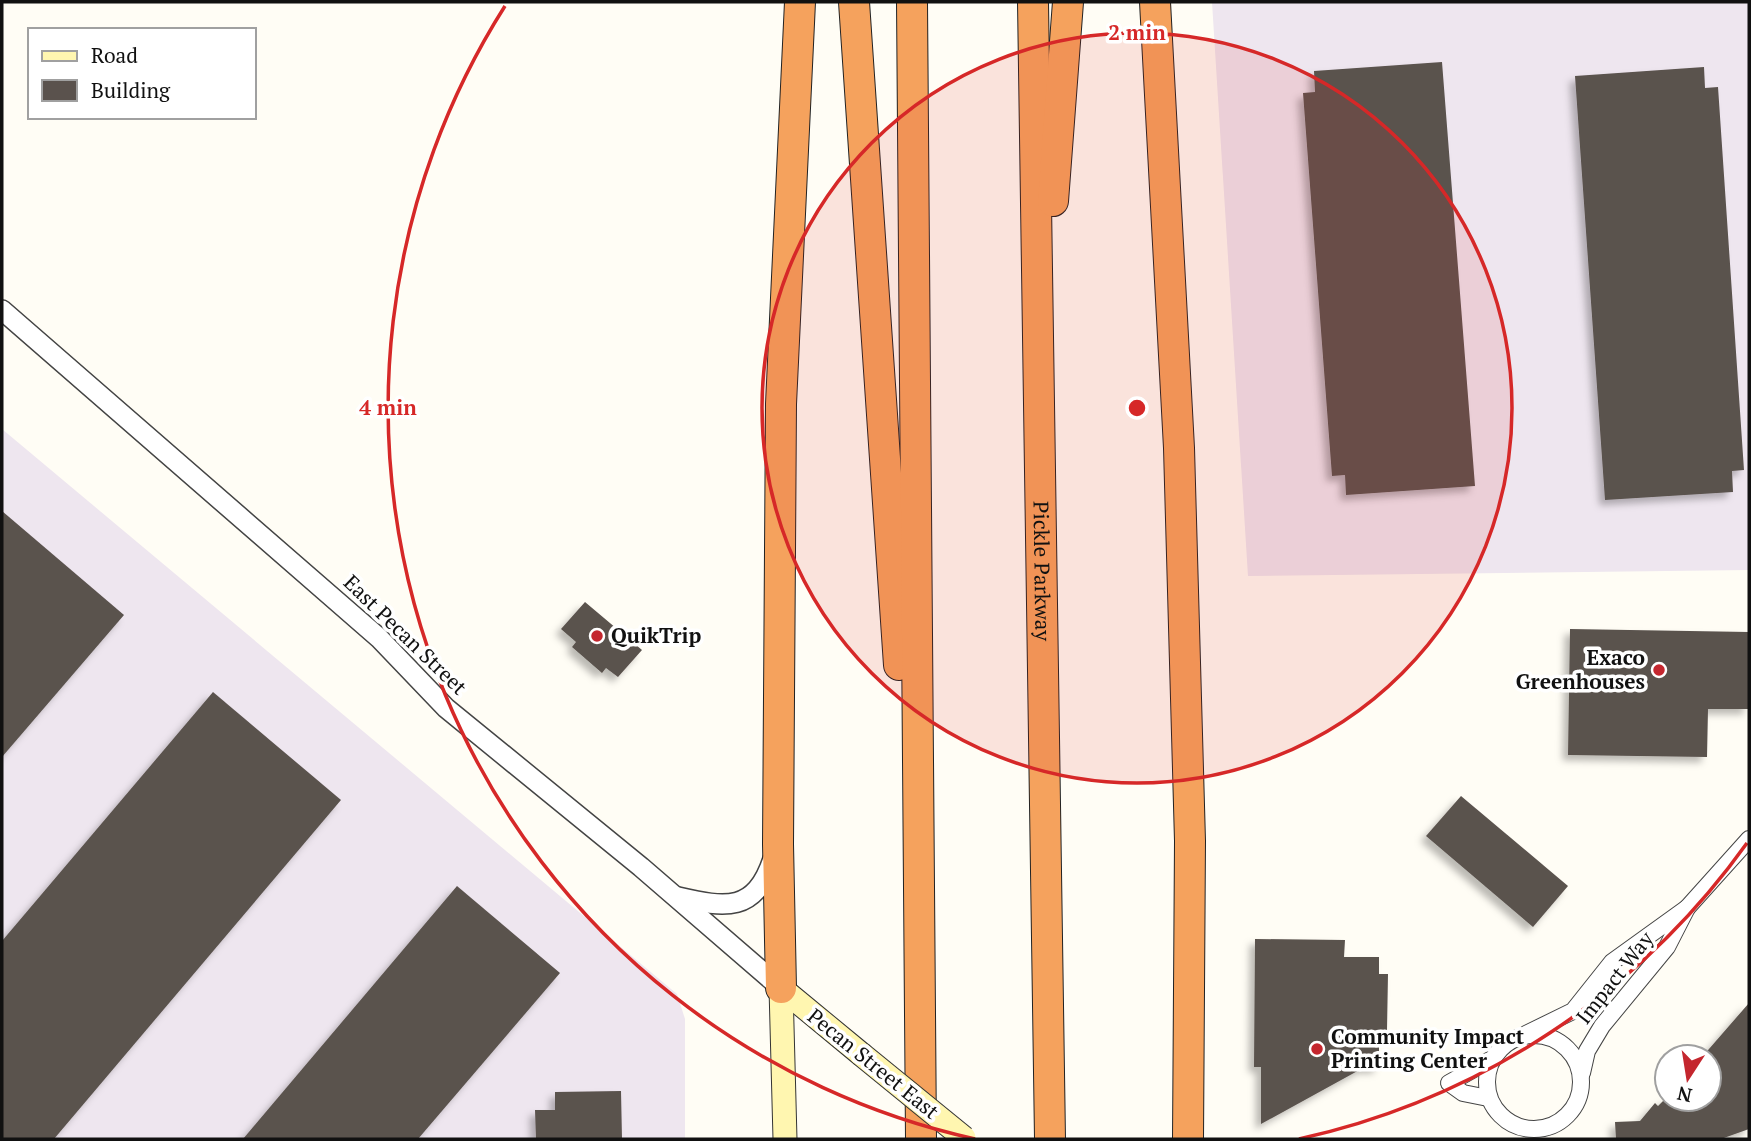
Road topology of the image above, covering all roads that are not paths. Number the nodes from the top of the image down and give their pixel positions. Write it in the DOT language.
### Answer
graph roads {
  1 [pos="800,2"];
  2 [pos="854,2"];
  3 [pos="912,2"];
  4 [pos="1033,2"];
  5 [pos="1068,2"];
  6 [pos="1155,2"];
  7 [pos="2,310"];
  8 [pos="1038,394"];
  9 [pos="1749,839"];
  10 [pos="778,844"];
  11 [pos="675,896"];
  12 [pos="1687,908"];
  13 [pos="920,969"];
  14 [pos="781,988"];
  15 [pos="1524,1035"];
  16 [pos="1490,1060"];
  17 [pos="1581,1075"];
  18 [pos="1492,1105"];
  19 [pos="1551,1132"];
  20 [pos="785,1139"];
  21 [pos="921,1139"];
  22 [pos="966,1139"];
  23 [pos="1050,1139"];
  24 [pos="1188,1139"];
  25 [pos="1512,1139"];
  1 -- 10 [label="highway"];
  2 -- 13 [label="highway"];
  3 -- 13 [label="highway"];
  4 -- 8 [label="highway, Pickle Parkway"];
  5 -- 8 [label="highway"];
  6 -- 24 [label="highway"];
  7 -- 11 [label="street, East Pecan Street"];
  8 -- 23 [label="highway, Pickle Parkway"];
  9 -- 12 [label="street, Impact Way"];
  10 -- 11 [label="street"];
  10 -- 14 [label="highway"];
  11 -- 14 [label="street, East Pecan Street"];
  12 -- 15 [label="street, Impact Way"];
  12 -- 17 [label="street, Impact Way"];
  13 -- 21 [label="highway"];
  14 -- 20 [label="main road"];
  14 -- 22 [label="main road, Pecan Street East, bridge"];
  15 -- 16 [label="street"];
  15 -- 17 [label="street"];
  16 -- 18 [label="street"];
  16 -- 18 [label="street"];
  17 -- 19 [label="street"];
  18 -- 19 [label="street"];
  18 -- 25 [label="street"];
}
